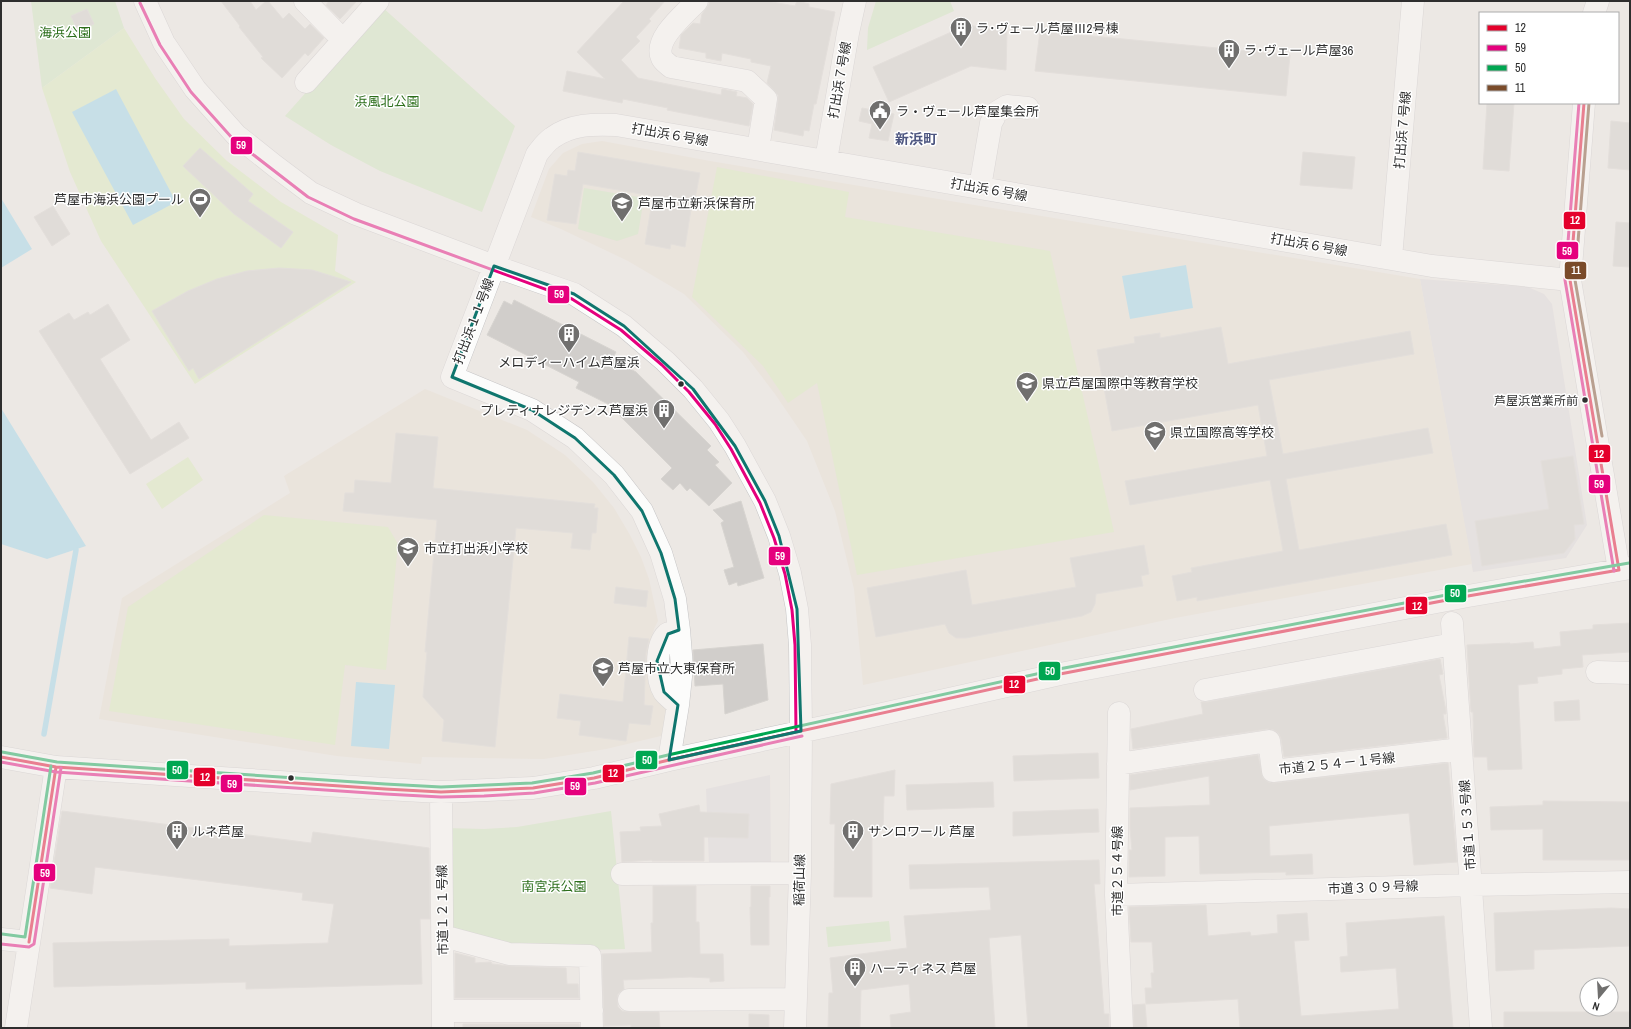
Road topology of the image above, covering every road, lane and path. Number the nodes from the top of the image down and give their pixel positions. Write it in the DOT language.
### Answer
graph roads {
  1 [pos="145,1"];
  2 [pos="305,1"];
  3 [pos="378,1"];
  4 [pos="697,1"];
  5 [pos="856,1"];
  6 [pos="1413,1"];
  7 [pos="1598,1"];
  8 [pos="1594,12"];
  9 [pos="344,40"];
  10 [pos="306,82"];
  11 [pos="1584,104"];
  12 [pos="1028,108"];
  13 [pos="758,149"];
  14 [pos="826,160"];
  15 [pos="980,187"];
  16 [pos="1391,258"];
  17 [pos="494,266"];
  18 [pos="1570,280"];
  19 [pos="1624,569"];
  20 [pos="1597,672"];
  21 [pos="1630,673"];
  22 [pos="1205,690"];
  23 [pos="1119,713"];
  24 [pos="801,731"];
  25 [pos="1461,749"];
  26 [pos="1,758"];
  27 [pos="669,760"];
  28 [pos="1118,764"];
  29 [pos="56,767"];
  30 [pos="441,792"];
  31 [pos="800,873"];
  32 [pos="622,874"];
  33 [pos="1630,882"];
  34 [pos="1471,884"];
  35 [pos="1116,895"];
  36 [pos="443,936"];
  37 [pos="1,939"];
  38 [pos="29,942"];
  39 [pos="795,999"];
  40 [pos="629,1000"];
  41 [pos="443,1020"];
  42 [pos="592,1020"];
  43 [pos="16,1028"];
  44 [pos="795,1028"];
  45 [pos="1122,1028"];
  46 [pos="1481,1028"];
  1 -- 17 [label="street, 稲荷山線"];
  2 -- 9 [label="street"];
  3 -- 9 [label="street"];
  4 -- 13 [label="street"];
  5 -- 14 [label="street, 打出浜７号線"];
  6 -- 16 [label="street, 打出浜７号線"];
  7 -- 8 [label="street"];
  9 -- 10 [label="street"];
  11 -- 18 [label="street"];
  12 -- 15 [label="street"];
  13 -- 14 [label="street, 打出浜６号線"];
  13 -- 17 [label="street, 打出浜６号線"];
  14 -- 15 [label="street, 打出浜６号線"];
  15 -- 16 [label="street, 打出浜６号線"];
  16 -- 18 [label="street, 打出浜６号線"];
  17 -- 24 [label="street, 稲荷山線"];
  17 -- 27 [label="street, 打出浜１１号線"];
  18 -- 19 [label="street"];
  19 -- 24 [label="street"];
  20 -- 21 [label="street"];
  22 -- 25 [label="street, 市道１５３号線"];
  23 -- 28 [label="street, 市道２５４号線"];
  24 -- 27 [label="street"];
  24 -- 31 [label="street, 稲荷山線"];
  25 -- 28 [label="street, 市道２５４－１号線"];
  25 -- 34 [label="street, 市道１５３号線"];
  26 -- 29 [label="street"];
  27 -- 30 [label="street"];
  28 -- 35 [label="street, 市道２５４号線"];
  29 -- 30 [label="street"];
  29 -- 38 [label="street"];
  30 -- 36 [label="street, 市道１２１号線"];
  31 -- 32 [label="street"];
  31 -- 39 [label="street, 稲荷山線"];
  33 -- 34 [label="street, 市道３０９号線"];
  34 -- 35 [label="street, 市道３０９号線"];
  34 -- 46 [label="street, 市道１５３号線"];
  35 -- 45 [label="street, 市道２５４号線"];
  36 -- 41 [label="street, 市道１２１号線"];
  36 -- 42 [label="street"];
  37 -- 38 [label="street"];
  38 -- 43 [label="street"];
  39 -- 40 [label="street"];
  39 -- 44 [label="street, 稲荷山線"];
  41 -- 42 [label="street"];
}
